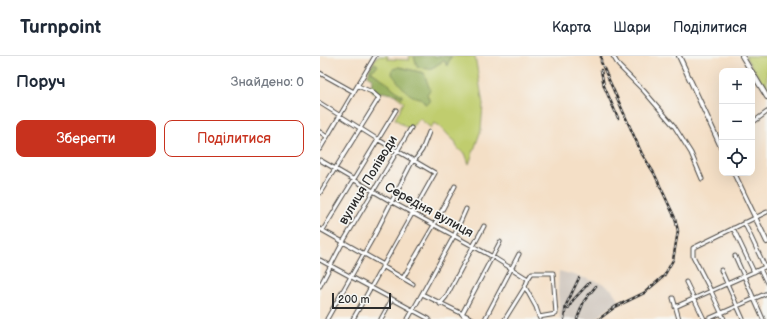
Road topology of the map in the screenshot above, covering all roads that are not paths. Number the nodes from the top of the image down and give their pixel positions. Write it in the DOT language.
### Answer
graph roads {
  1 [pos="375,56"];
  2 [pos="613,56"];
  3 [pos="679,56"];
  4 [pos="742,56"];
  5 [pos="750,68"];
  6 [pos="320,73"];
  7 [pos="755,77"];
  8 [pos="358,86"];
  9 [pos="354,92"];
  10 [pos="767,97"];
  11 [pos="320,103"];
  12 [pos="396,110"];
  13 [pos="767,112"];
  14 [pos="340,116"];
  15 [pos="755,121"];
  16 [pos="359,128"];
  17 [pos="412,128"];
  18 [pos="320,132"];
  19 [pos="430,132"];
  20 [pos="327,137"];
  21 [pos="377,139"];
  22 [pos="719,143"];
  23 [pos="320,149"];
  24 [pos="397,150"];
  25 [pos="320,160"];
  26 [pos="413,160"];
  27 [pos="335,169"];
  28 [pos="735,176"];
  29 [pos="702,179"];
  30 [pos="352,180"];
  31 [pos="454,186"];
  32 [pos="373,191"];
  33 [pos="320,193"];
  34 [pos="392,202"];
  35 [pos="466,209"];
  36 [pos="767,213"];
  37 [pos="412,214"];
  38 [pos="755,217"];
  39 [pos="744,222"];
  40 [pos="434,225"];
  41 [pos="484,226"];
  42 [pos="733,228"];
  43 [pos="322,229"];
  44 [pos="454,236"];
  45 [pos="343,242"];
  46 [pos="500,242"];
  47 [pos="767,242"];
  48 [pos="473,246"];
  49 [pos="363,254"];
  50 [pos="519,254"];
  51 [pos="735,256"];
  52 [pos="493,257"];
  53 [pos="320,260"];
  54 [pos="331,266"];
  55 [pos="382,266"];
  56 [pos="766,267"];
  57 [pos="512,268"];
  58 [pos="760,269"];
  59 [pos="721,270"];
  60 [pos="754,272"];
  61 [pos="744,276"];
  62 [pos="351,277"];
  63 [pos="403,278"];
  64 [pos="528,279"];
  65 [pos="686,282"];
  66 [pos="767,283"];
  67 [pos="413,284"];
  68 [pos="727,284"];
  69 [pos="320,286"];
  70 [pos="526,287"];
  71 [pos="370,288"];
  72 [pos="711,291"];
  73 [pos="767,292"];
  74 [pos="422,294"];
  75 [pos="673,298"];
  76 [pos="754,298"];
  77 [pos="392,299"];
  78 [pos="694,299"];
  79 [pos="440,304"];
  80 [pos="737,306"];
  81 [pos="675,307"];
  82 [pos="412,310"];
  83 [pos="721,313"];
  84 [pos="462,314"];
  85 [pos="540,318"];
  86 [pos="327,319"];
  87 [pos="353,319"];
  88 [pos="381,319"];
  89 [pos="408,319"];
  90 [pos="429,319"];
  91 [pos="466,319"];
  92 [pos="473,319"];
  93 [pos="485,319"];
  94 [pos="505,319"];
  95 [pos="679,319"];
  96 [pos="704,319"];
  97 [pos="708,319"];
  98 [pos="724,319"];
  99 [pos="743,319"];
  100 [pos="765,319"];
  1 -- 8 [label="street"];
  2 -- 29 [label="street"];
  3 -- 22 [label="main road"];
  4 -- 5 [label="main road"];
  6 -- 9 [label="street"];
  7 -- 10 [label="main road"];
  8 -- 9 [label="street"];
  8 -- 16 [label="street"];
  9 -- 14 [label="street"];
  11 -- 14 [label="street"];
  12 -- 21 [label="street"];
  13 -- 15 [label="street"];
  14 -- 16 [label="street"];
  14 -- 20 [label="street"];
  16 -- 21 [label="street"];
  16 -- 27 [label="street"];
  17 -- 24 [label="street, вулиця Поліводи"];
  18 -- 20 [label="street"];
  19 -- 26 [label="street"];
  20 -- 23 [label="street"];
  21 -- 24 [label="street"];
  21 -- 30 [label="street"];
  24 -- 26 [label="street"];
  24 -- 32 [label="street, вулиця Поліводи"];
  25 -- 27 [label="street, Середня вулиця"];
  26 -- 34 [label="street"];
  26 -- 37 [label="street"];
  27 -- 30 [label="street, Середня вулиця"];
  27 -- 33 [label="street"];
  28 -- 38 [label="main road"];
  30 -- 32 [label="street, Середня вулиця"];
  30 -- 43 [label="street"];
  31 -- 40 [label="street"];
  32 -- 34 [label="street, Середня вулиця"];
  32 -- 45 [label="street, вулиця Поліводи"];
  34 -- 37 [label="street, Середня вулиця"];
  34 -- 49 [label="street"];
  35 -- 44 [label="street"];
  36 -- 38 [label="street"];
  37 -- 40 [label="street, Середня вулиця"];
  37 -- 55 [label="street"];
  38 -- 39 [label="street"];
  38 -- 47 [label="main road"];
  39 -- 42 [label="street"];
  39 -- 56 [label="street"];
  40 -- 44 [label="street, Середня вулиця"];
  40 -- 63 [label="street"];
  41 -- 48 [label="street"];
  42 -- 60 [label="street"];
  42 -- 72 [label="street"];
  43 -- 45 [label="street"];
  44 -- 48 [label="street, Середня вулиця"];
  44 -- 74 [label="street"];
  45 -- 49 [label="street"];
  45 -- 54 [label="street, вулиця Поліводи"];
  46 -- 52 [label="street"];
  48 -- 52 [label="street, Середня вулиця"];
  48 -- 79 [label="street"];
  49 -- 55 [label="street"];
  49 -- 62 [label="street"];
  50 -- 57 [label="street"];
  51 -- 61 [label="street"];
  52 -- 57 [label="street, Середня вулиця"];
  52 -- 84 [label="street"];
  53 -- 54 [label="street"];
  54 -- 62 [label="street"];
  54 -- 69 [label="street, вулиця Поліводи"];
  55 -- 63 [label="street"];
  55 -- 71 [label="street"];
  56 -- 58 [label="street"];
  57 -- 64 [label="street, Середня вулиця"];
  57 -- 93 [label="street"];
  58 -- 60 [label="street"];
  58 -- 66 [label="street"];
  59 -- 68 [label="street"];
  60 -- 61 [label="street"];
  61 -- 68 [label="street"];
  61 -- 76 [label="street"];
  62 -- 71 [label="street"];
  62 -- 86 [label="street"];
  63 -- 67 [label="street"];
  64 -- 70 [label="street"];
  64 -- 85 [label="street"];
  65 -- 78 [label="street"];
  68 -- 72 [label="street"];
  68 -- 80 [label="street"];
  70 -- 85 [label="street"];
  70 -- 94 [label="street"];
  71 -- 77 [label="street"];
  71 -- 87 [label="street"];
  72 -- 78 [label="street"];
  72 -- 83 [label="street"];
  73 -- 76 [label="street"];
  74 -- 79 [label="street"];
  74 -- 82 [label="street"];
  75 -- 81 [label="street"];
  76 -- 80 [label="street"];
  76 -- 100 [label="street"];
  77 -- 82 [label="street"];
  77 -- 88 [label="street"];
  78 -- 81 [label="street"];
  78 -- 96 [label="street"];
  79 -- 84 [label="street"];
  80 -- 83 [label="street"];
  80 -- 99 [label="street"];
  81 -- 95 [label="street"];
  82 -- 89 [label="street"];
  82 -- 90 [label="street"];
  83 -- 97 [label="street"];
  83 -- 98 [label="street"];
  84 -- 91 [label="street"];
  84 -- 92 [label="street"];
}
